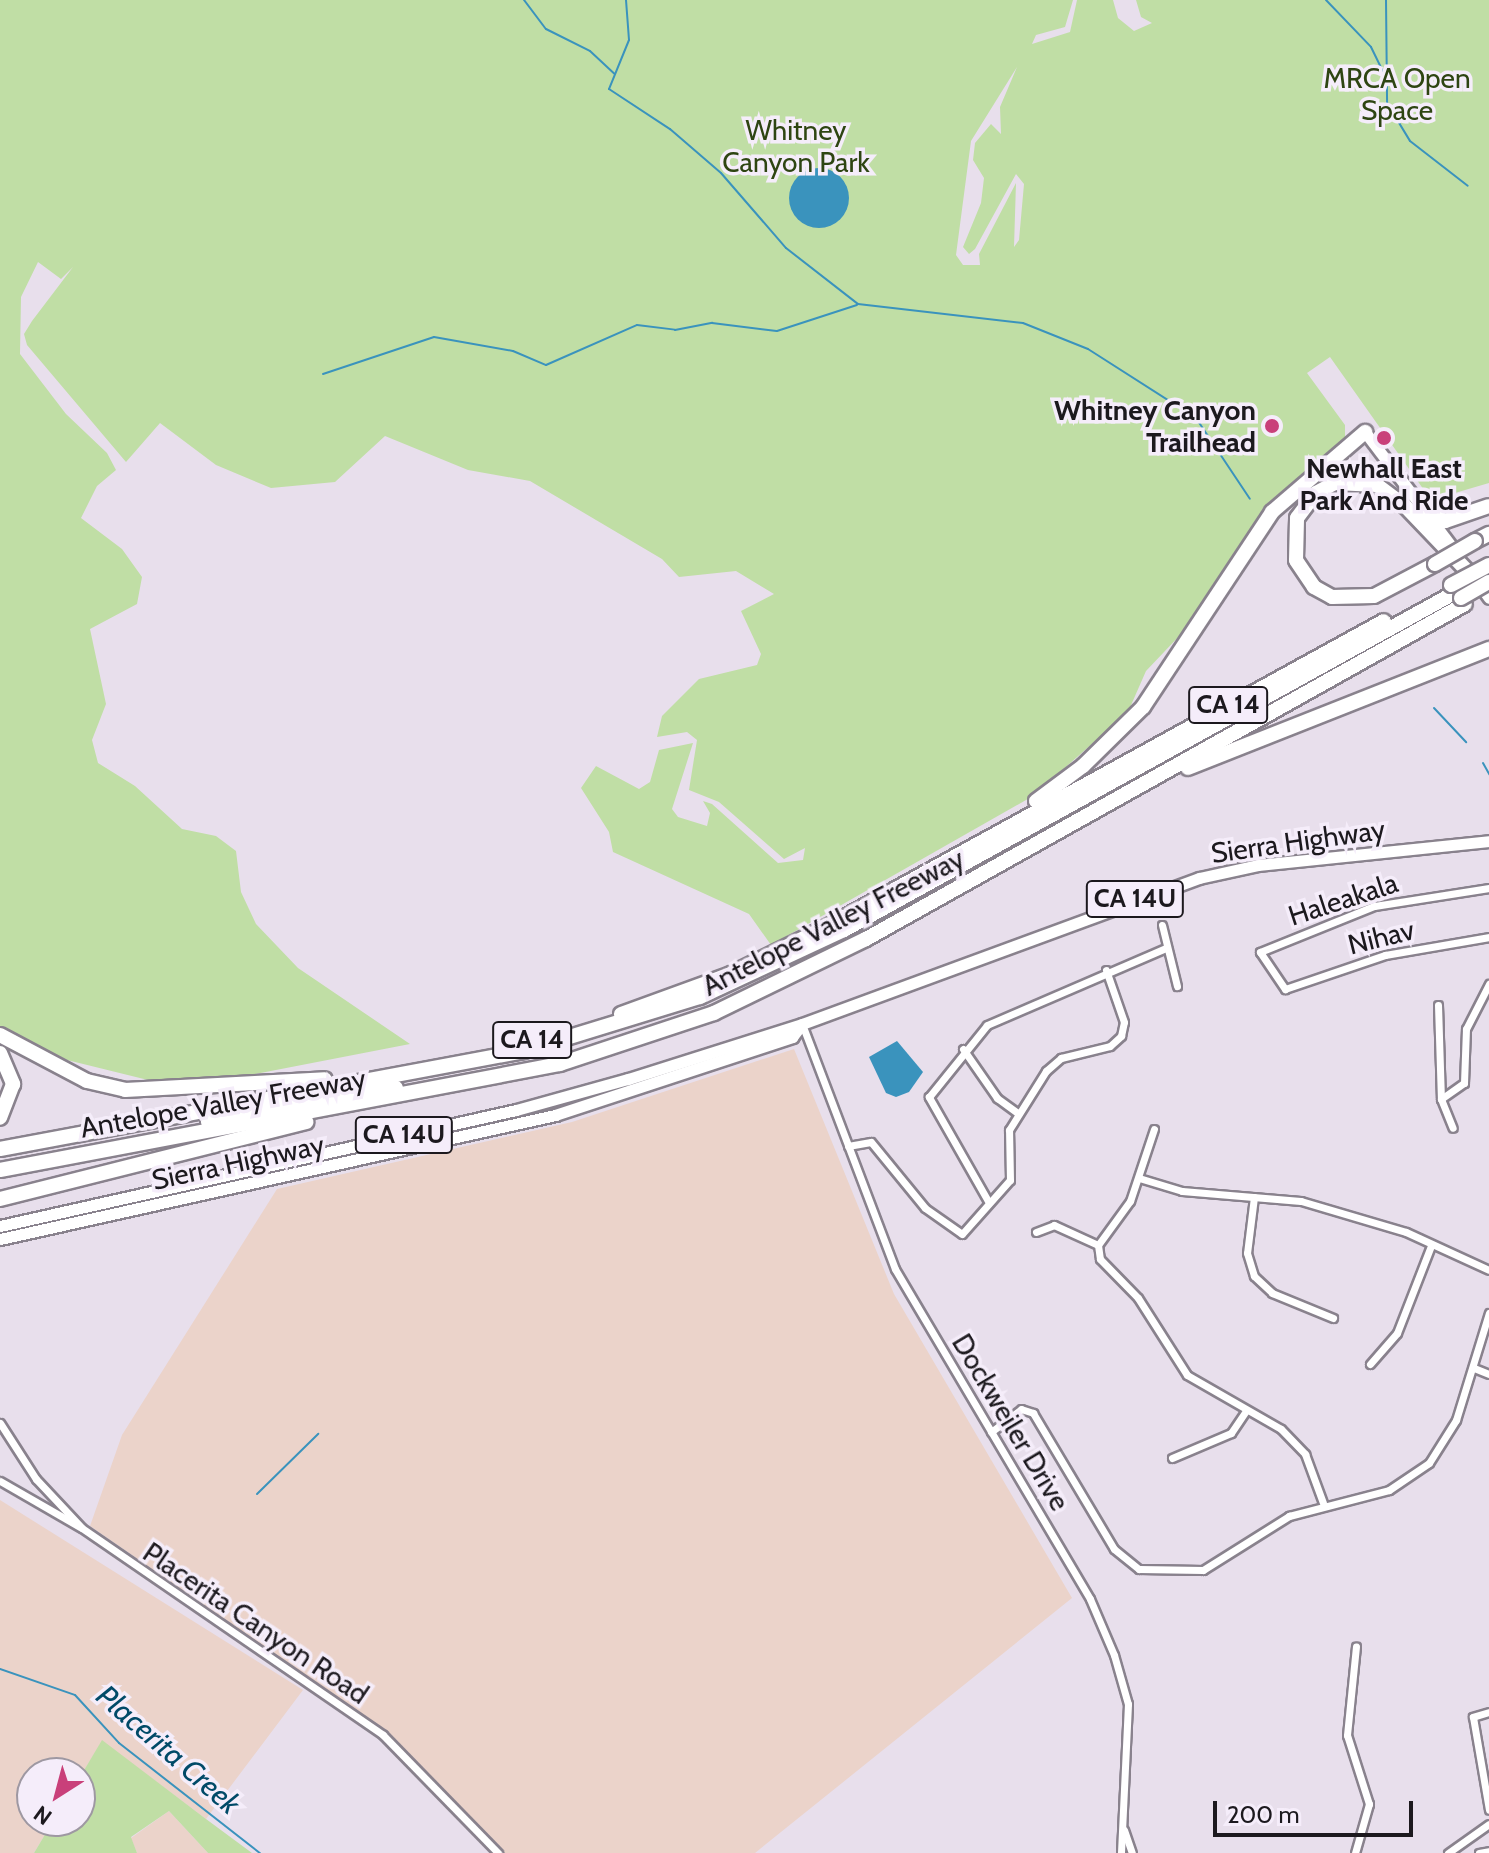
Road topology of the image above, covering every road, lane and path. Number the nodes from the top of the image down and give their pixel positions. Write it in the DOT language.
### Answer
graph roads {
  1 [pos="1365,432"];
  2 [pos="1489,506"];
  3 [pos="1423,509"];
  4 [pos="1482,538"];
  5 [pos="1489,565"];
  6 [pos="1486,582"];
  7 [pos="1458,595"];
  8 [pos="1489,598"];
  9 [pos="1489,649"];
  10 [pos="1132,791"];
  11 [pos="1006,828"];
  12 [pos="1487,841"];
  13 [pos="1489,888"];
  14 [pos="1162,925"];
  15 [pos="1489,937"];
  16 [pos="1166,948"];
  17 [pos="790,963"];
  18 [pos="1106,970"];
  19 [pos="728,980"];
  20 [pos="1489,984"];
  21 [pos="1177,986"];
  22 [pos="1285,989"];
  23 [pos="1438,1005"];
  24 [pos="717,1007"];
  25 [pos="802,1024"];
  26 [pos="0,1035"];
  27 [pos="963,1049"];
  28 [pos="0,1053"];
  29 [pos="325,1079"];
  30 [pos="1441,1099"];
  31 [pos="326,1111"];
  32 [pos="1016,1112"];
  33 [pos="0,1118"];
  34 [pos="1453,1128"];
  35 [pos="1154,1129"];
  36 [pos="0,1141"];
  37 [pos="848,1146"];
  38 [pos="0,1149"];
  39 [pos="0,1161"];
  40 [pos="0,1170"];
  41 [pos="1139,1178"];
  42 [pos="1254,1197"];
  43 [pos="0,1199"];
  44 [pos="988,1201"];
  45 [pos="0,1226"];
  46 [pos="1036,1232"];
  47 [pos="0,1239"];
  48 [pos="1098,1245"];
  49 [pos="1431,1246"];
  50 [pos="1489,1270"];
  51 [pos="1489,1313"];
  52 [pos="1333,1318"];
  53 [pos="1370,1364"];
  54 [pos="1474,1368"];
  55 [pos="1489,1374"];
  56 [pos="1246,1411"];
  57 [pos="0,1423"];
  58 [pos="991,1432"];
  59 [pos="1172,1458"];
  60 [pos="0,1481"];
  61 [pos="41,1485"];
  62 [pos="27,1499"];
  63 [pos="1323,1503"];
  64 [pos="82,1528"];
  65 [pos="1356,1646"];
  66 [pos="1489,1712"];
  67 [pos="1486,1776"];
  68 [pos="1489,1810"];
  69 [pos="1489,1824"];
  70 [pos="1124,1830"];
  71 [pos="1451,1850"];
  72 [pos="1489,1851"];
  73 [pos="498,1853"];
  74 [pos="1121,1853"];
  75 [pos="1132,1853"];
  76 [pos="1355,1853"];
  77 [pos="1463,1853"];
  78 [pos="1479,1853"];
  1 -- 3 [label="main road"];
  1 -- 11 [label="highway"];
  2 -- 3 [label="highway"];
  3 -- 6 [label="main road"];
  4 -- 6 [label="highway, bridge"];
  5 -- 7 [label="highway, Antelope Valley Freeway / CA 14, bridge"];
  6 -- 7 [label="highway, Antelope Valley Freeway / CA 14"];
  6 -- 8 [label="main road"];
  7 -- 10 [label="highway, Antelope Valley Freeway / CA 14"];
  7 -- 11 [label="highway, Antelope Valley Freeway / CA 14"];
  7 -- 17 [label="highway"];
  9 -- 10 [label="highway"];
  10 -- 17 [label="highway, Antelope Valley Freeway / CA 14"];
  11 -- 17 [label="highway, Antelope Valley Freeway / CA 14"];
  12 -- 25 [label="main road, Sierra Highway / CA 14U"];
  13 -- 22 [label="street, Haleakala"];
  14 -- 16 [label="street"];
  15 -- 22 [label="street, Nihav"];
  16 -- 18 [label="street"];
  16 -- 21 [label="street"];
  17 -- 19 [label="highway, Antelope Valley Freeway / CA 14"];
  17 -- 24 [label="highway, Antelope Valley Freeway / CA 14"];
  18 -- 27 [label="street"];
  18 -- 32 [label="street"];
  19 -- 29 [label="highway, Antelope Valley Freeway / CA 14"];
  19 -- 38 [label="highway"];
  20 -- 30 [label="street"];
  23 -- 30 [label="street"];
  24 -- 31 [label="highway, Antelope Valley Freeway / CA 14"];
  24 -- 39 [label="highway"];
  25 -- 37 [label="street, Dockweiler Drive"];
  25 -- 45 [label="main road, Sierra Highway / CA 14U"];
  25 -- 47 [label="main road, Sierra Highway / CA 14U"];
  26 -- 29 [label="highway"];
  27 -- 32 [label="street"];
  27 -- 44 [label="street"];
  28 -- 33 [label="highway"];
  29 -- 36 [label="highway, Antelope Valley Freeway / CA 14"];
  30 -- 34 [label="street"];
  31 -- 40 [label="highway, Antelope Valley Freeway / CA 14"];
  31 -- 43 [label="highway"];
  32 -- 44 [label="street"];
  35 -- 41 [label="street"];
  37 -- 44 [label="street"];
  37 -- 58 [label="street, Dockweiler Drive"];
  41 -- 42 [label="street"];
  41 -- 48 [label="street"];
  42 -- 49 [label="street"];
  42 -- 52 [label="street"];
  46 -- 48 [label="street"];
  48 -- 56 [label="street"];
  49 -- 50 [label="street"];
  49 -- 53 [label="street"];
  51 -- 54 [label="street"];
  54 -- 55 [label="street"];
  54 -- 63 [label="street"];
  56 -- 59 [label="street"];
  56 -- 63 [label="street"];
  57 -- 61 [label="street, Placerita Canyon Road"];
  58 -- 63 [label="street"];
  58 -- 70 [label="street, Dockweiler Drive"];
  60 -- 62 [label="street"];
  61 -- 62 [label="street"];
  61 -- 64 [label="street, Placerita Canyon Road"];
  62 -- 64 [label="street"];
  64 -- 73 [label="street, Placerita Canyon Road"];
  65 -- 76 [label="street"];
  66 -- 67 [label="street"];
  67 -- 68 [label="street"];
  69 -- 71 [label="street"];
  70 -- 74 [label="street, Dockweiler Drive"];
  70 -- 75 [label="street"];
  71 -- 77 [label="street"];
  72 -- 78 [label="street"];
}
